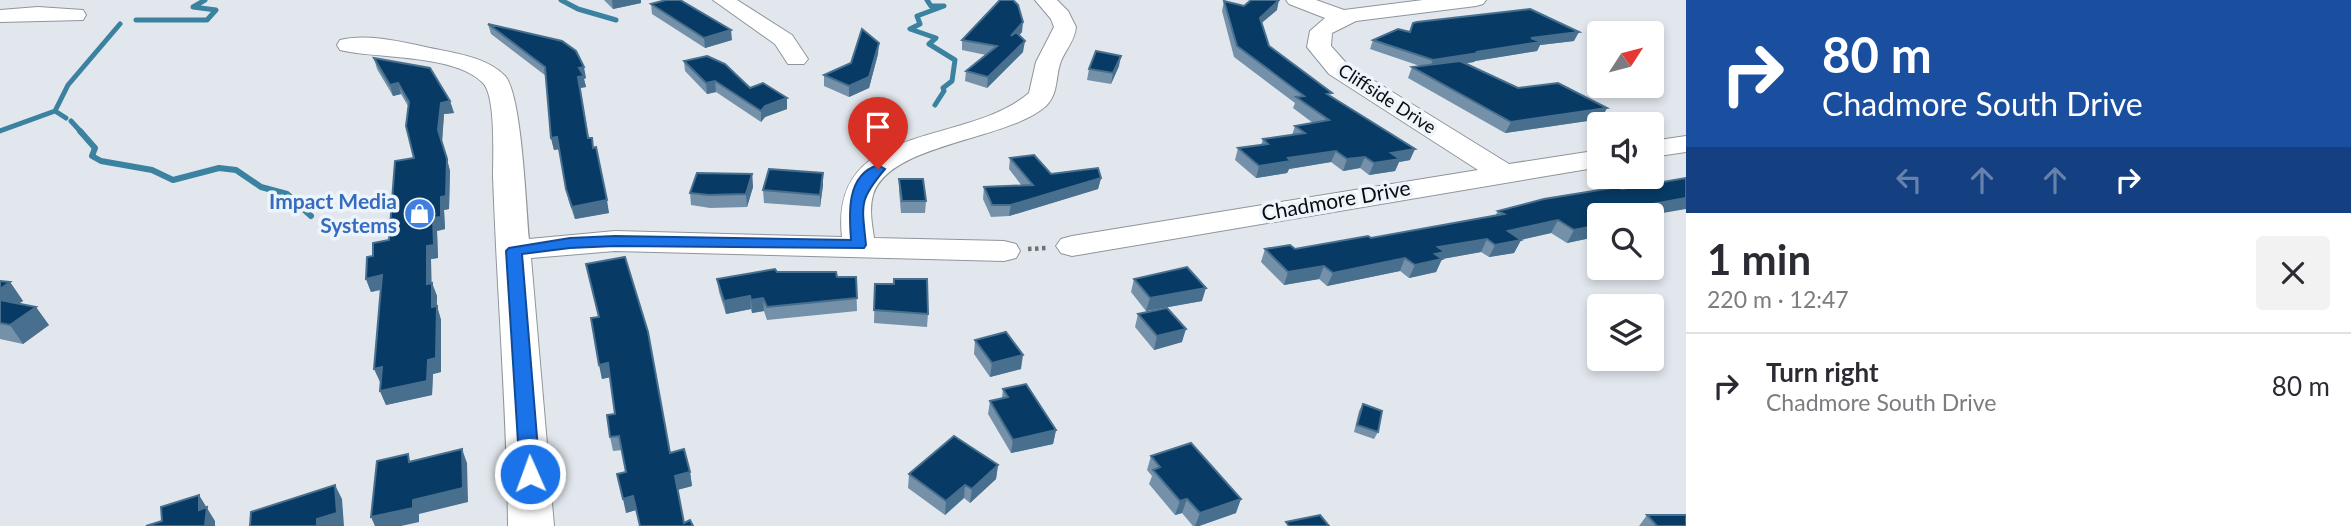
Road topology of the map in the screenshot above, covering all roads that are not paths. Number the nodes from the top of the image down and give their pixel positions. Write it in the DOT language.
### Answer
graph roads {
  1 [pos="723,0"];
  2 [pos="1045,0"];
  3 [pos="1296,0"];
  4 [pos="1476,0"];
  5 [pos="75,15"];
  6 [pos="0,16"];
  7 [pos="1343,17"];
  8 [pos="348,45"];
  9 [pos="796,59"];
  10 [pos="1686,144"];
  11 [pos="1664,147"];
  12 [pos="1587,160"];
  13 [pos="1503,173"];
  14 [pos="859,245"];
  15 [pos="1072,246"];
  16 [pos="514,251"];
  17 [pos="1004,251"];
  18 [pos="531,526"];
  1 -- 9 [label="street"];
  2 -- 14 [label="street"];
  3 -- 7 [label="street"];
  4 -- 7 [label="street"];
  5 -- 6 [label="street"];
  7 -- 13 [label="street, Cliffside Drive"];
  8 -- 16 [label="street"];
  10 -- 11 [label="street"];
  12 -- 13 [label="street, Chadmore Drive"];
  13 -- 15 [label="street, Chadmore Drive"];
  14 -- 16 [label="street"];
  14 -- 17 [label="street"];
  16 -- 18 [label="street"];
}
